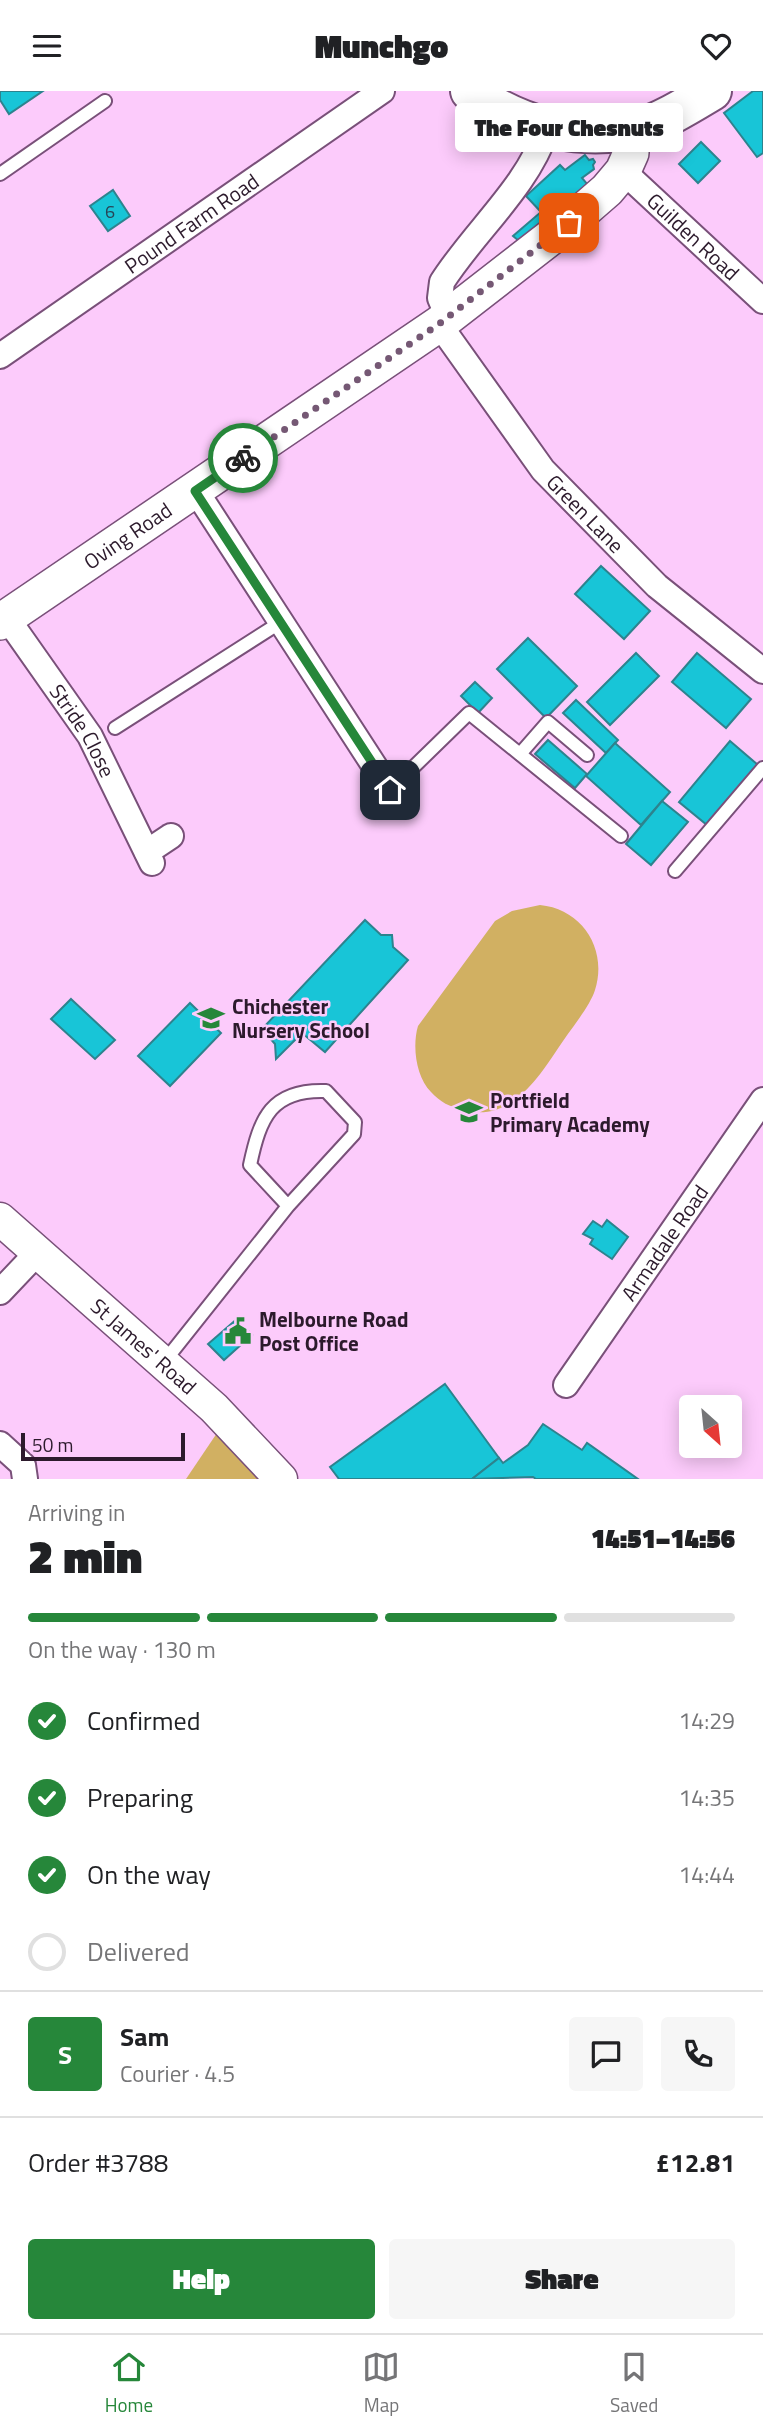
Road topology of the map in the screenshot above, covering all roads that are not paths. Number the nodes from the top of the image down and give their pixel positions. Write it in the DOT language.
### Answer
graph roads {
  1 [pos="382,91"];
  2 [pos="712,91"];
  3 [pos="481,98"];
  4 [pos="104,101"];
  5 [pos="547,129"];
  6 [pos="631,131"];
  7 [pos="623,171"];
  8 [pos="0,174"];
  9 [pos="763,302"];
  10 [pos="443,321"];
  11 [pos="0,356"];
  12 [pos="195,491"];
  13 [pos="3,620"];
  14 [pos="281,622"];
  15 [pos="763,671"];
  16 [pos="115,728"];
  17 [pos="520,754"];
  18 [pos="587,755"];
  19 [pos="763,768"];
  20 [pos="390,790"];
  21 [pos="621,836"];
  22 [pos="171,837"];
  23 [pos="675,871"];
  24 [pos="763,1100"];
  25 [pos="288,1206"];
  26 [pos="0,1219"];
  27 [pos="38,1252"];
  28 [pos="0,1292"];
  29 [pos="164,1362"];
  30 [pos="566,1385"];
  31 [pos="0,1444"];
  32 [pos="26,1479"];
  33 [pos="281,1479"];
  1 -- 11 [label="street, Pound Farm Road"];
  2 -- 6 [label="main road"];
  3 -- 5 [label="main road"];
  4 -- 8 [label="lane"];
  5 -- 6 [label="main road"];
  5 -- 10 [label="street"];
  6 -- 7 [label="main road, Oving Road"];
  7 -- 9 [label="street, Guilden Road"];
  7 -- 10 [label="main road, Oving Road"];
  10 -- 12 [label="main road, Oving Road"];
  10 -- 15 [label="street, Green Lane"];
  12 -- 13 [label="main road, Oving Road"];
  12 -- 14 [label="street"];
  13 -- 22 [label="street, Stride Close"];
  14 -- 16 [label="lane"];
  14 -- 20 [label="street"];
  17 -- 18 [label="lane"];
  17 -- 20 [label="lane"];
  17 -- 21 [label="lane"];
  19 -- 23 [label="lane"];
  24 -- 30 [label="street, Armadale Road"];
  25 -- 25 [label="lane"];
  25 -- 29 [label="lane"];
  26 -- 27 [label="street, St James' Road"];
  27 -- 28 [label="street"];
  27 -- 29 [label="street, St James' Road"];
  29 -- 33 [label="street, St James' Road"];
  31 -- 32 [label="street"];
}
